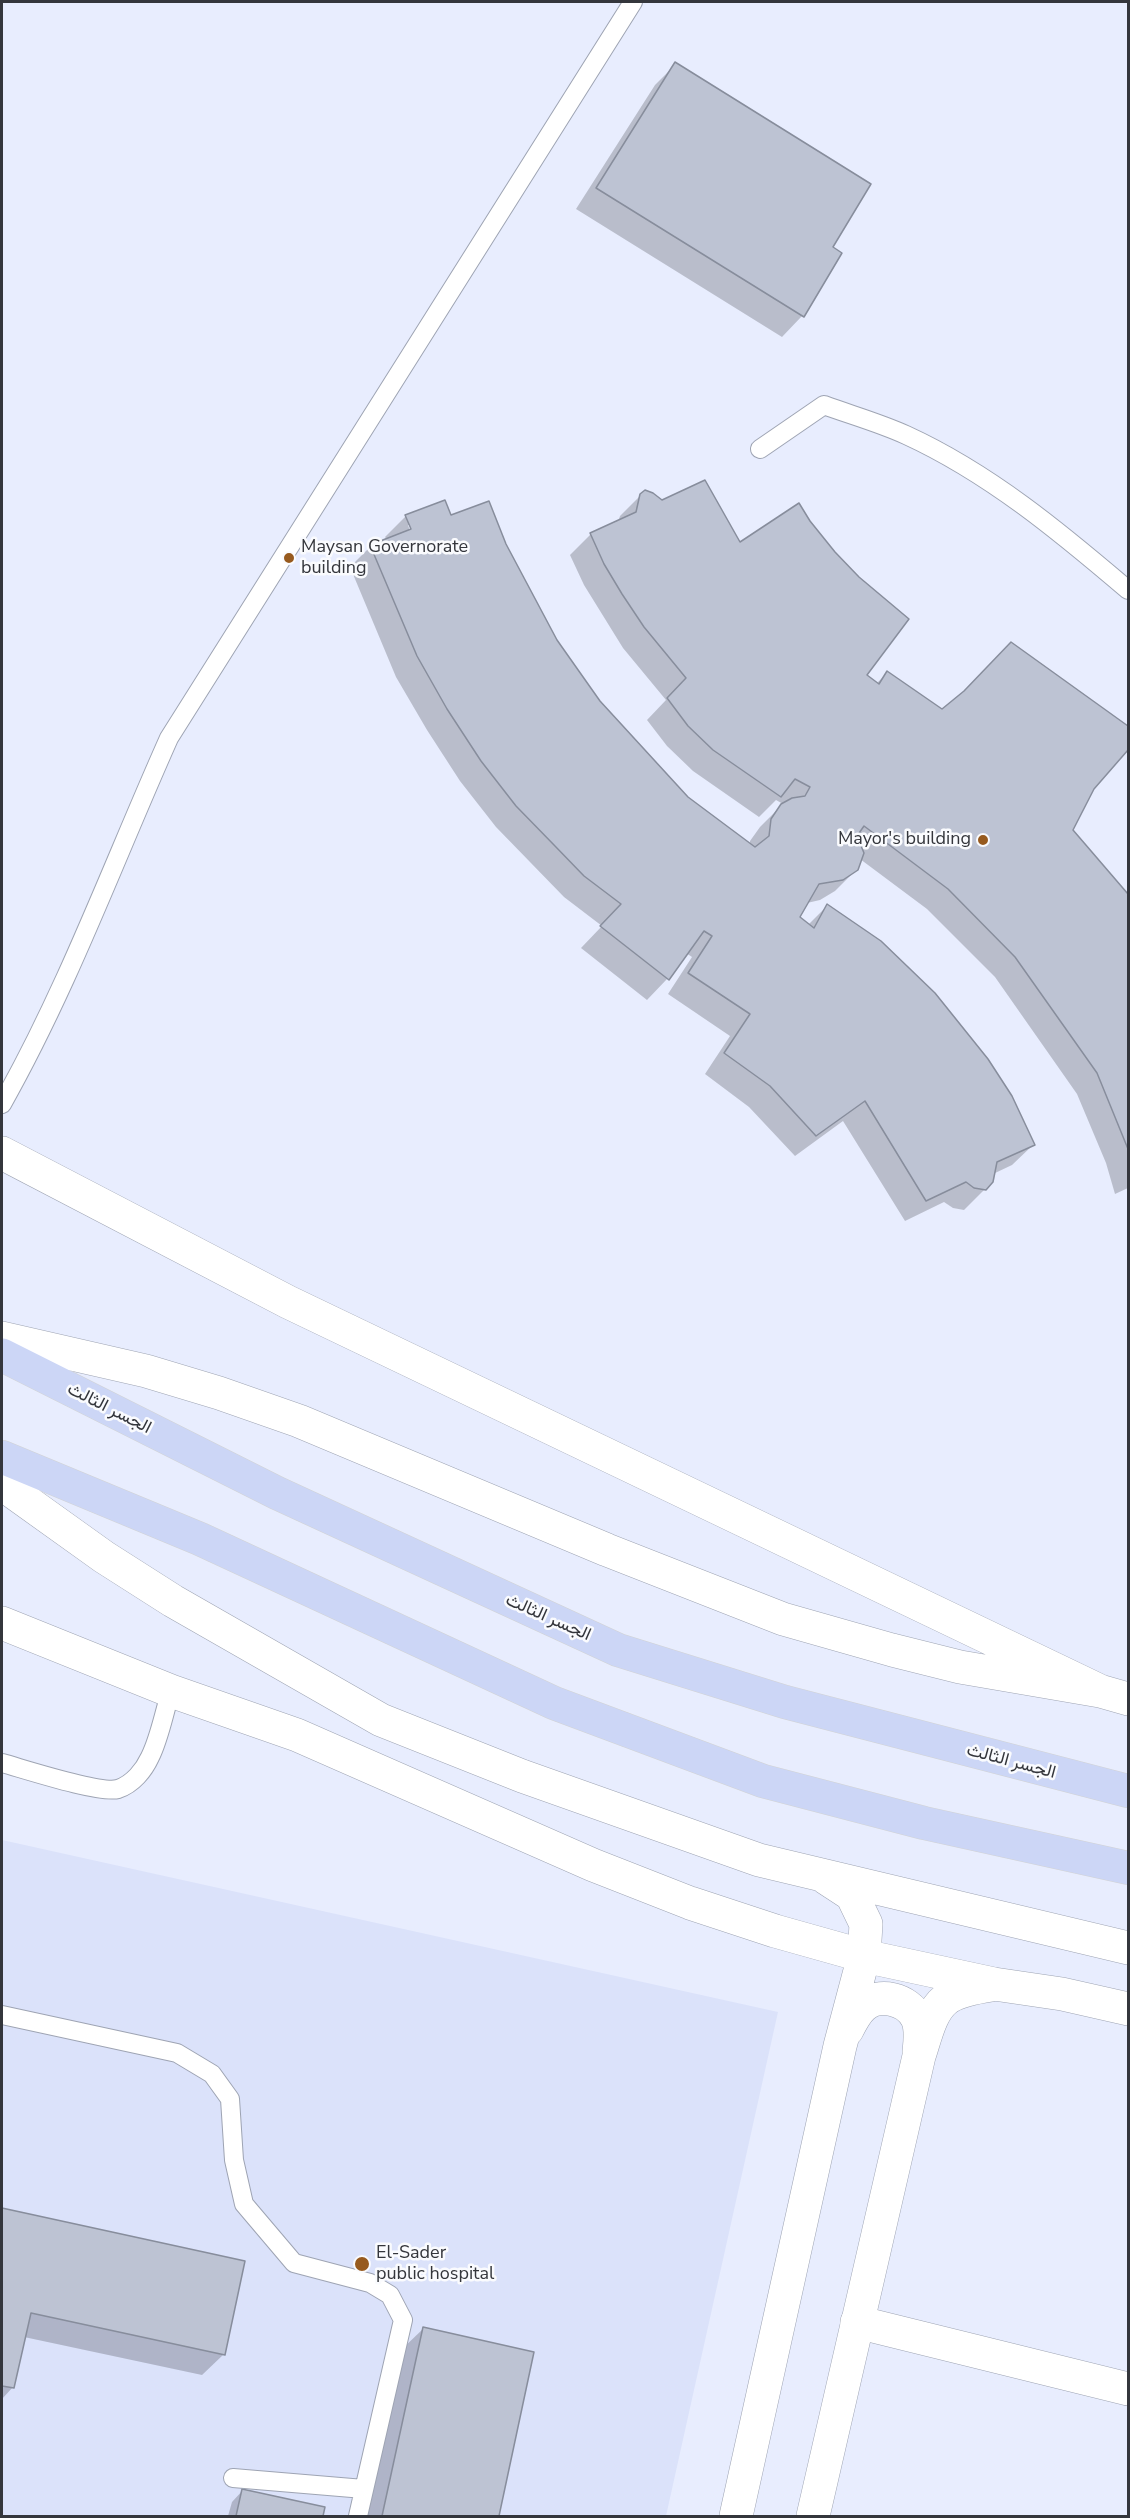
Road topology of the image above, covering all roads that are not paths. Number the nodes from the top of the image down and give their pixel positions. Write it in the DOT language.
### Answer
graph roads {
  1 [pos="633,2"];
  2 [pos="760,449"];
  3 [pos="1128,590"];
  4 [pos="2,1104"];
  5 [pos="2,1153"];
  6 [pos="2,1338"];
  7 [pos="2,1355"];
  8 [pos="2,1457"];
  9 [pos="2,1484"];
  10 [pos="2,1623"];
  11 [pos="171,1691"];
  12 [pos="1114,1695"];
  13 [pos="2,1763"];
  14 [pos="1128,1791"];
  15 [pos="1128,1868"];
  16 [pos="825,1877"];
  17 [pos="1128,1947"];
  18 [pos="864,1956"];
  19 [pos="994,1984"];
  20 [pos="1128,2009"];
  21 [pos="2,2015"];
  22 [pos="840,2046"];
  23 [pos="919,2056"];
  24 [pos="856,2322"];
  25 [pos="1128,2389"];
  26 [pos="233,2478"];
  27 [pos="363,2489"];
  28 [pos="358,2517"];
  29 [pos="736,2517"];
  30 [pos="813,2517"];
  1 -- 4 [label="lane"];
  2 -- 3 [label="lane"];
  5 -- 12 [label="street"];
  6 -- 12 [label="street"];
  7 -- 14 [label="main road, الجسر الثالث"];
  8 -- 15 [label="main road"];
  9 -- 16 [label="street"];
  10 -- 11 [label="street"];
  11 -- 13 [label="lane"];
  11 -- 18 [label="street"];
  16 -- 17 [label="street"];
  16 -- 18 [label="street"];
  18 -- 19 [label="street"];
  18 -- 22 [label="street"];
  19 -- 20 [label="street"];
  19 -- 23 [label="street"];
  21 -- 27 [label="lane"];
  22 -- 23 [label="street"];
  22 -- 29 [label="street"];
  23 -- 24 [label="street"];
  24 -- 25 [label="street"];
  24 -- 30 [label="street"];
  26 -- 27 [label="lane"];
  27 -- 28 [label="lane"];
}
